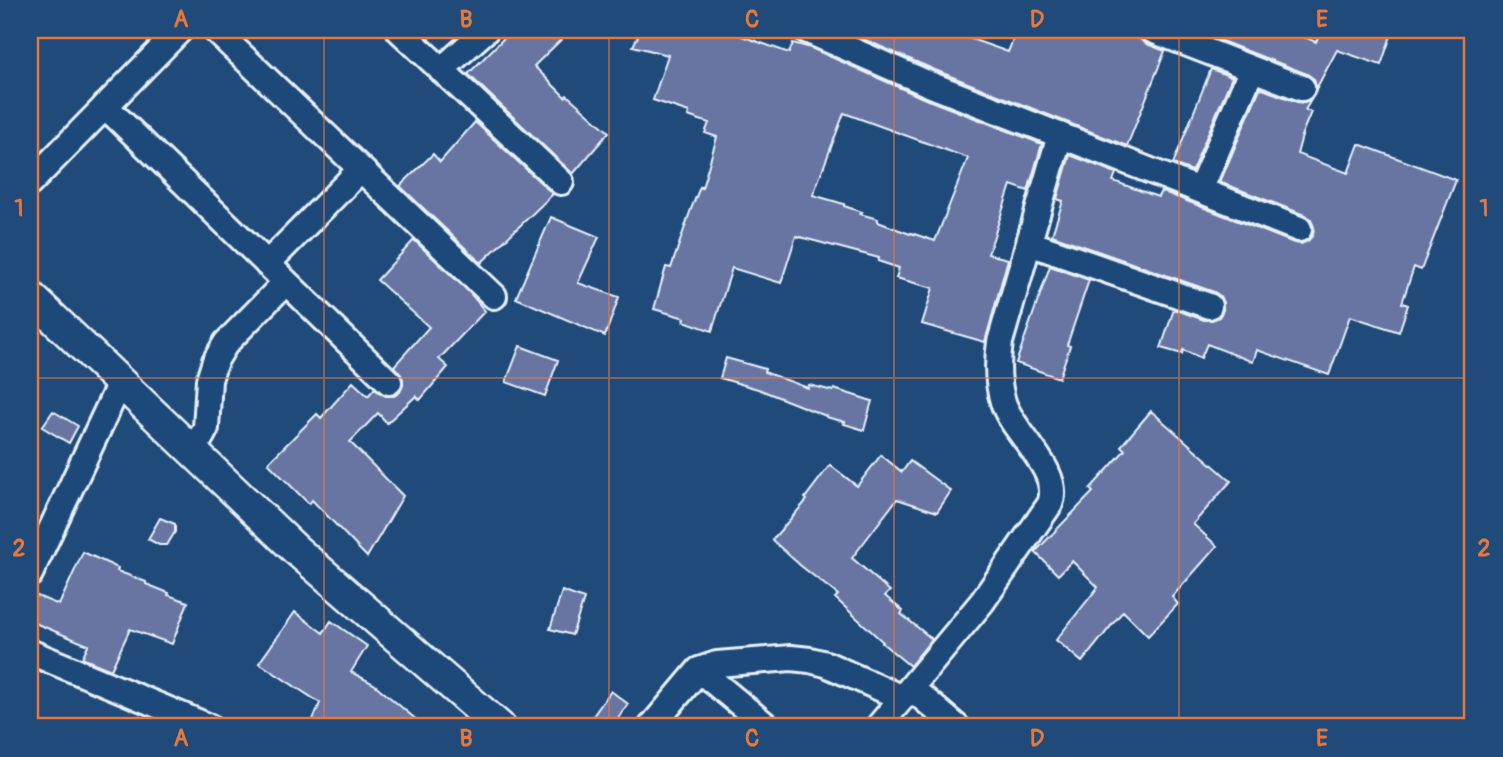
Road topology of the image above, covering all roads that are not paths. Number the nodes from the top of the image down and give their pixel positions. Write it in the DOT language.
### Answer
graph roads {
  1 [pos="180,30"];
  2 [pos="215,30"];
  3 [pos="399,30"];
  4 [pos="486,30"];
  5 [pos="806,30"];
  6 [pos="1152,30"];
  7 [pos="1252,69"];
  8 [pos="442,70"];
  9 [pos="1302,88"];
  10 [pos="105,106"];
  11 [pos="1060,135"];
  12 [pos="361,169"];
  13 [pos="561,182"];
  14 [pos="30,183"];
  15 [pos="1200,190"];
  16 [pos="1299,229"];
  17 [pos="1029,243"];
  18 [pos="267,264"];
  19 [pos="286,282"];
  20 [pos="30,296"];
  21 [pos="494,296"];
  22 [pos="1209,306"];
  23 [pos="389,382"];
  24 [pos="120,383"];
  25 [pos="193,452"];
  26 [pos="30,574"];
  27 [pos="30,652"];
  28 [pos="699,670"];
  29 [pos="906,693"];
  30 [pos="210,727"];
  31 [pos="500,727"];
  32 [pos="651,727"];
  33 [pos="768,727"];
  34 [pos="878,727"];
  35 [pos="957,727"];
  1 -- 10 [label="street"];
  2 -- 12 [label="street"];
  3 -- 8 [label="street"];
  4 -- 8 [label="street"];
  5 -- 11 [label="street"];
  6 -- 7 [label="street"];
  7 -- 9 [label="street"];
  7 -- 15 [label="street"];
  8 -- 13 [label="street"];
  10 -- 14 [label="street"];
  10 -- 18 [label="street"];
  11 -- 15 [label="street"];
  11 -- 17 [label="street"];
  12 -- 18 [label="street"];
  12 -- 21 [label="street"];
  15 -- 16 [label="street"];
  17 -- 22 [label="street"];
  17 -- 29 [label="street"];
  18 -- 19 [label="street"];
  19 -- 23 [label="street"];
  19 -- 25 [label="street"];
  20 -- 24 [label="street"];
  24 -- 25 [label="street"];
  24 -- 26 [label="street"];
  25 -- 31 [label="street"];
  27 -- 30 [label="street"];
  28 -- 29 [label="street"];
  28 -- 32 [label="street"];
  28 -- 33 [label="street"];
  29 -- 34 [label="street"];
  29 -- 35 [label="street"];
}
